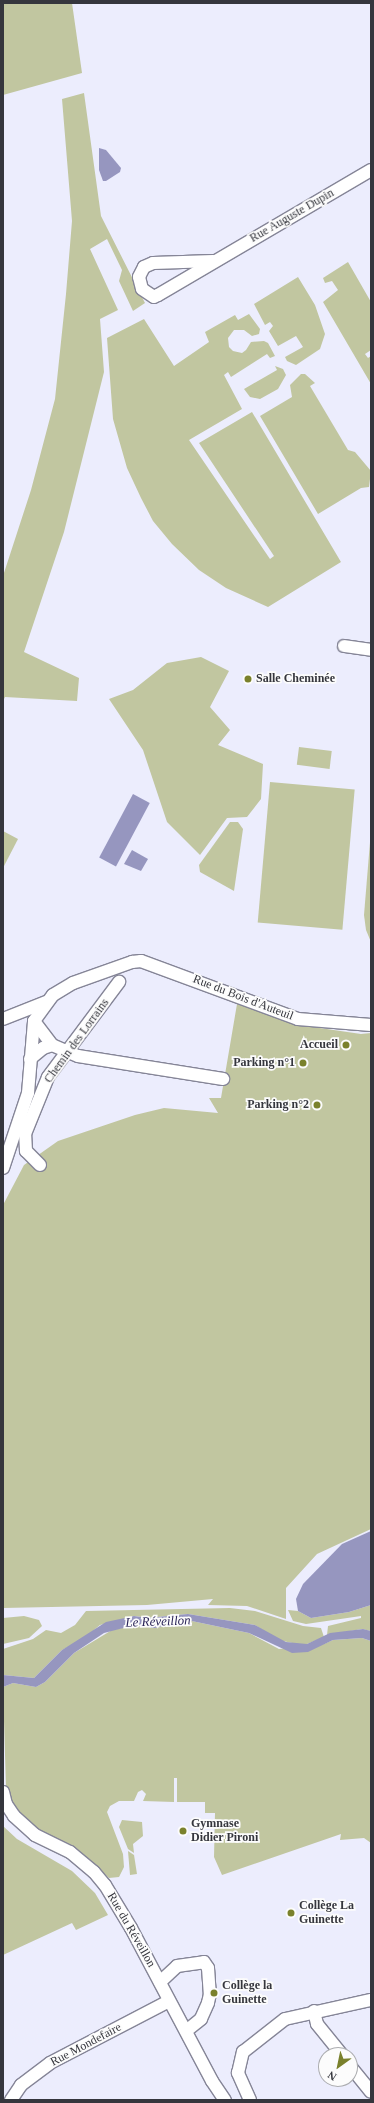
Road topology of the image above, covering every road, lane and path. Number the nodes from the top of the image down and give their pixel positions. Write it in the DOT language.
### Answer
graph roads {
  1 [pos="371,170"];
  2 [pos="213,261"];
  3 [pos="344,646"];
  4 [pos="371,650"];
  5 [pos="119,982"];
  6 [pos="46,1002"];
  7 [pos="3,1019"];
  8 [pos="34,1021"];
  9 [pos="371,1025"];
  10 [pos="52,1045"];
  11 [pos="65,1052"];
  12 [pos="30,1059"];
  13 [pos="223,1079"];
  14 [pos="40,1165"];
  15 [pos="3,1168"];
  16 [pos="3,1792"];
  17 [pos="160,1982"];
  18 [pos="371,2000"];
  19 [pos="169,2001"];
  20 [pos="314,2012"];
  21 [pos="186,2031"];
  22 [pos="336,2047"];
  23 [pos="358,2076"];
  24 [pos="371,2092"];
  25 [pos="8,2095"];
  26 [pos="225,2100"];
  27 [pos="250,2100"];
  1 -- 2 [label="street, Rue Auguste Dupin"];
  2 -- 2 [label="street, Rue Auguste Dupin"];
  3 -- 4 [label="street"];
  5 -- 11 [label="street, Chemin des Lorrains"];
  6 -- 7 [label="street"];
  6 -- 8 [label="street"];
  6 -- 9 [label="street, Rue du Bois d'Auteuil"];
  8 -- 10 [label="street"];
  8 -- 12 [label="street"];
  10 -- 11 [label="street"];
  10 -- 12 [label="street"];
  11 -- 13 [label="street"];
  11 -- 14 [label="street, Chemin des Lorrains"];
  12 -- 15 [label="street"];
  16 -- 17 [label="street, Rue du Réveillon"];
  17 -- 19 [label="street, Rue du Réveillon"];
  17 -- 21 [label="street"];
  18 -- 20 [label="street"];
  19 -- 21 [label="street, Rue du Réveillon"];
  19 -- 25 [label="street, Rue Mondefaire"];
  20 -- 22 [label="street"];
  20 -- 27 [label="street"];
  21 -- 26 [label="street, Rue du Réveillon"];
  23 -- 24 [label="street"];
}
